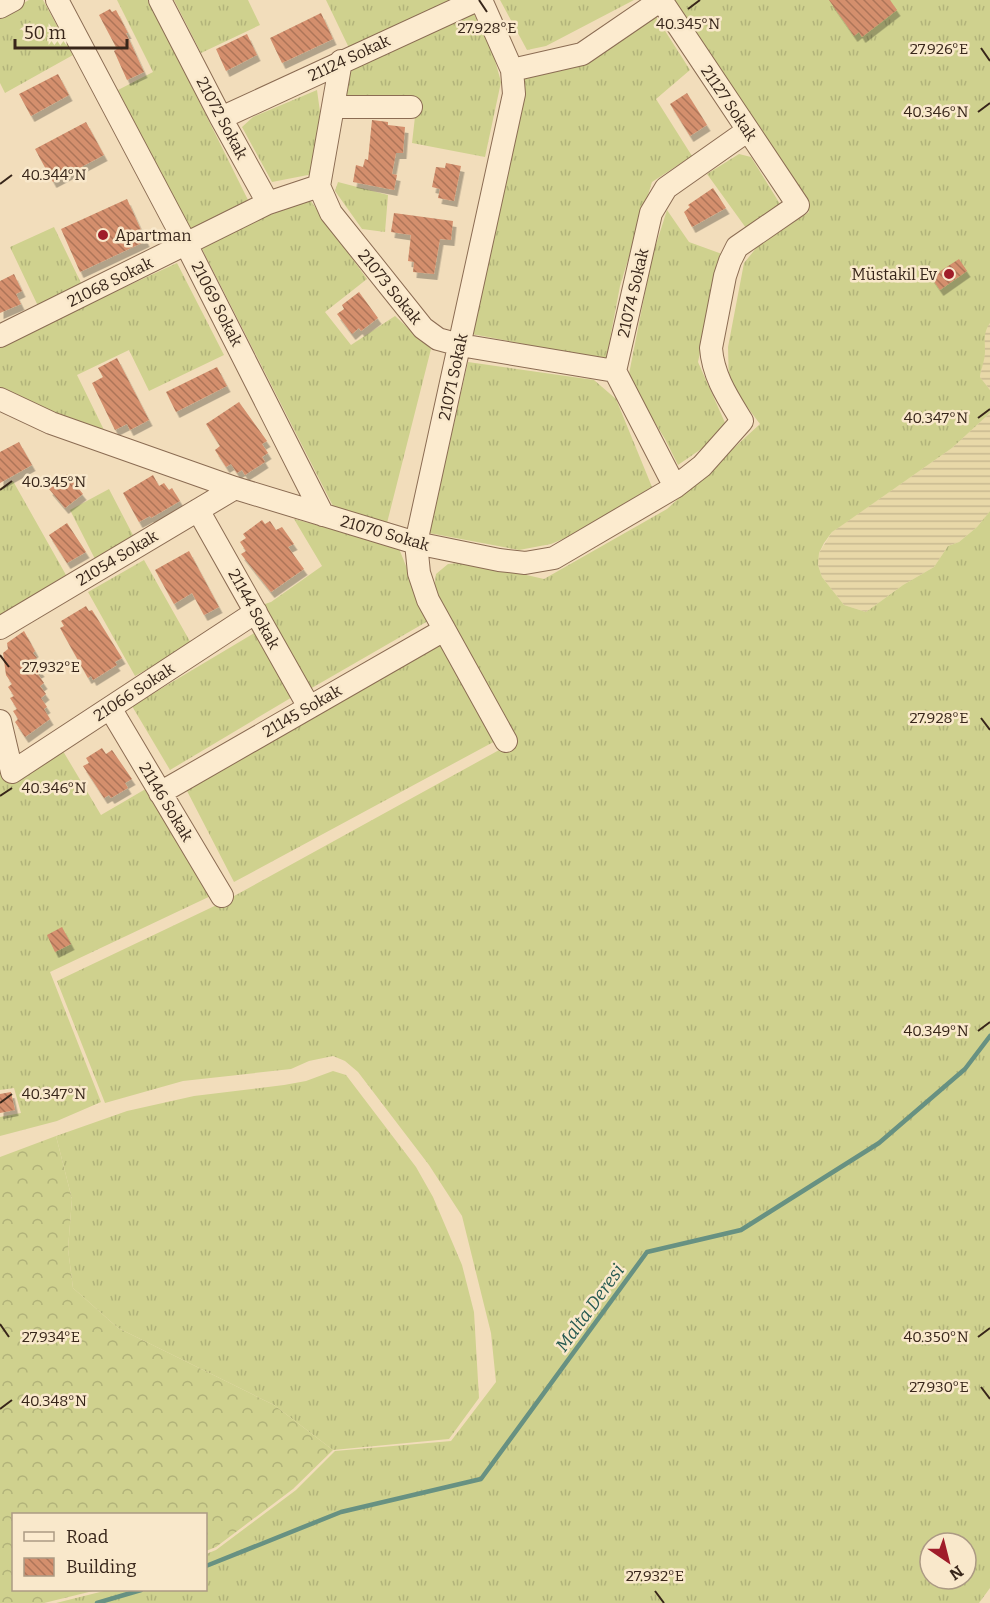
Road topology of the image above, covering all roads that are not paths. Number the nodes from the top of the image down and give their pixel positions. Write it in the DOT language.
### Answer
graph roads {
  1 [pos="13,0"];
  2 [pos="57,0"];
  3 [pos="160,0"];
  4 [pos="479,0"];
  5 [pos="661,0"];
  6 [pos="0,8"];
  7 [pos="341,61"];
  8 [pos="512,70"];
  9 [pos="333,107"];
  10 [pos="411,107"];
  11 [pos="221,118"];
  12 [pos="747,130"];
  13 [pos="319,186"];
  14 [pos="268,202"];
  15 [pos="186,244"];
  16 [pos="0,336"];
  17 [pos="460,345"];
  18 [pos="615,371"];
  19 [pos="0,399"];
  20 [pos="742,421"];
  21 [pos="675,486"];
  22 [pos="235,488"];
  23 [pos="198,510"];
  24 [pos="323,515"];
  25 [pos="416,543"];
  26 [pos="256,612"];
  27 [pos="0,628"];
  28 [pos="444,630"];
  29 [pos="309,707"];
  30 [pos="110,708"];
  31 [pos="0,721"];
  32 [pos="506,741"];
  33 [pos="160,793"];
  34 [pos="222,896"];
  1 -- 6 [label="street"];
  2 -- 15 [label="street, 21069 Sokak"];
  3 -- 11 [label="street, 21072 Sokak"];
  4 -- 7 [label="street, 21124 Sokak"];
  4 -- 8 [label="street, 21071 Sokak"];
  5 -- 8 [label="street"];
  5 -- 12 [label="street, 21127 Sokak"];
  7 -- 9 [label="street"];
  7 -- 11 [label="street, 21124 Sokak"];
  8 -- 17 [label="street, 21071 Sokak"];
  9 -- 10 [label="street"];
  9 -- 13 [label="street"];
  11 -- 14 [label="street, 21072 Sokak"];
  12 -- 18 [label="street, 21074 Sokak"];
  12 -- 20 [label="street, 21127 Sokak"];
  13 -- 14 [label="street, 21068 Sokak"];
  13 -- 17 [label="street, 21073 Sokak"];
  14 -- 15 [label="street, 21068 Sokak"];
  15 -- 16 [label="street, 21068 Sokak"];
  15 -- 24 [label="street, 21069 Sokak"];
  17 -- 18 [label="street, 21073 Sokak"];
  17 -- 25 [label="street, 21071 Sokak"];
  18 -- 21 [label="street"];
  19 -- 22 [label="street, 21070 Sokak"];
  20 -- 21 [label="street, 21070 Sokak"];
  21 -- 25 [label="street, 21070 Sokak"];
  22 -- 23 [label="street, 21054 Sokak"];
  22 -- 24 [label="street, 21070 Sokak"];
  23 -- 26 [label="street, 21144 Sokak"];
  23 -- 27 [label="street, 21054 Sokak"];
  24 -- 25 [label="street, 21070 Sokak"];
  25 -- 28 [label="street, 21071 Sokak"];
  26 -- 29 [label="street, 21144 Sokak"];
  26 -- 30 [label="street, 21066 Sokak"];
  28 -- 29 [label="street, 21145 Sokak"];
  28 -- 32 [label="street, 21071 Sokak"];
  29 -- 33 [label="street, 21145 Sokak"];
  30 -- 31 [label="street, 21066 Sokak"];
  30 -- 33 [label="street, 21146 Sokak"];
  33 -- 34 [label="street, 21146 Sokak"];
}
